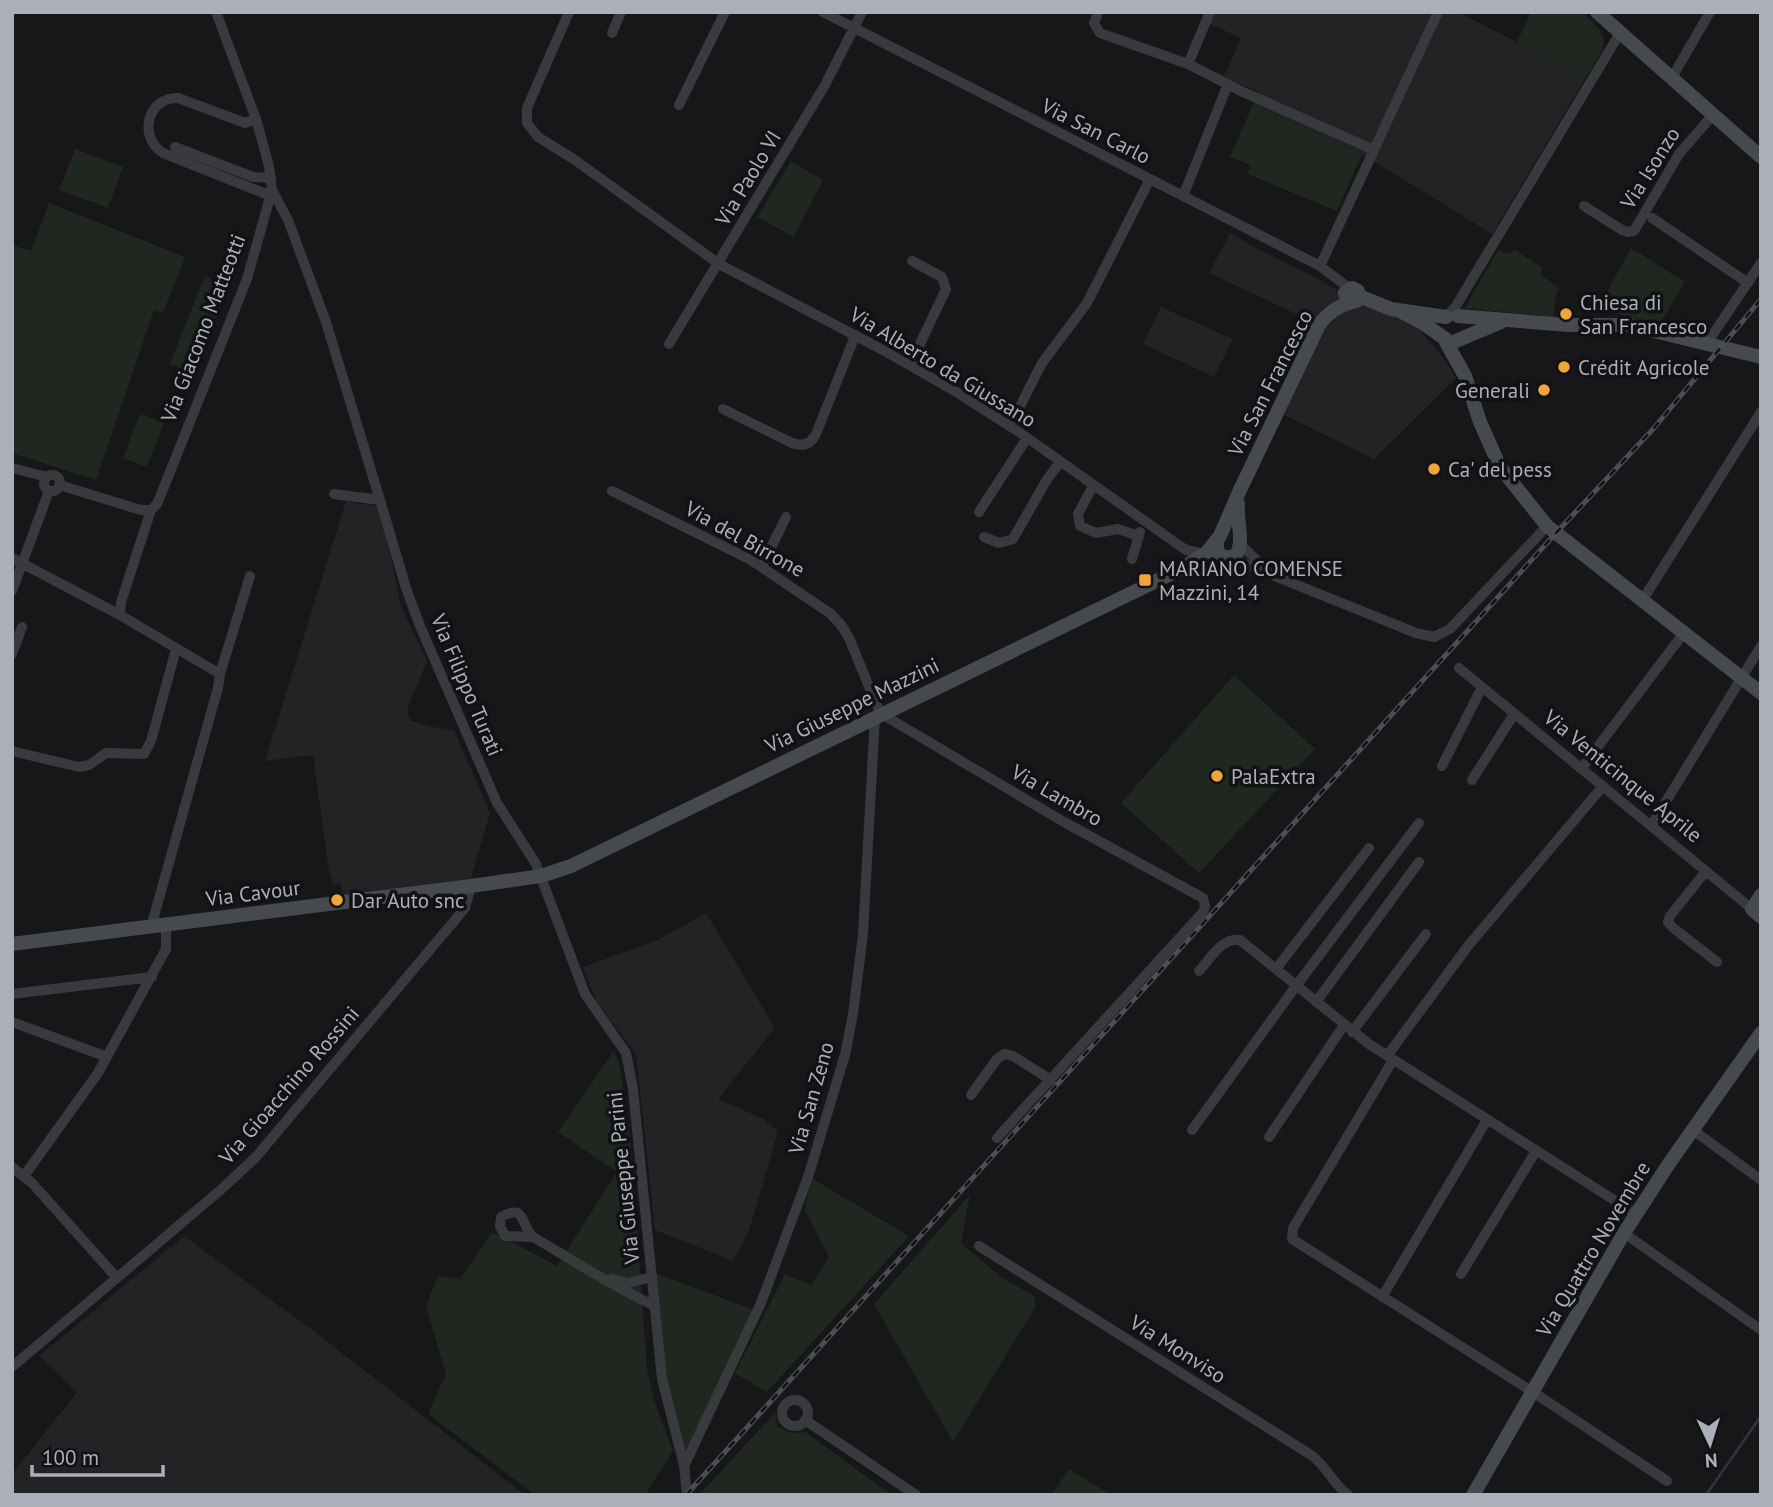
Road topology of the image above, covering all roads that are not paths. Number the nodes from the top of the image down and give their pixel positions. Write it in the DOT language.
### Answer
graph roads {
  1 [pos="216,12"];
  2 [pos="569,12"];
  3 [pos="621,12"];
  4 [pos="725,12"];
  5 [pos="823,12"];
  6 [pos="862,12"];
  7 [pos="1098,12"];
  8 [pos="1210,12"];
  9 [pos="1437,12"];
  10 [pos="1597,12"];
  11 [pos="1710,12"];
  12 [pos="855,29"];
  13 [pos="612,33"];
  14 [pos="1619,33"];
  15 [pos="1188,64"];
  16 [pos="1671,79"];
  17 [pos="1228,84"];
  18 [pos="679,105"];
  19 [pos="1713,116"];
  20 [pos="256,119"];
  21 [pos="175,147"];
  22 [pos="1373,149"];
  23 [pos="1761,157"];
  24 [pos="271,178"];
  25 [pos="1150,179"];
  26 [pos="271,193"];
  27 [pos="1183,196"];
  28 [pos="1584,206"];
  29 [pos="1652,218"];
  30 [pos="912,261"];
  31 [pos="719,264"];
  32 [pos="1761,264"];
  33 [pos="1321,266"];
  34 [pos="1748,283"];
  35 [pos="1352,295"];
  36 [pos="1398,310"];
  37 [pos="1452,316"];
  38 [pos="1512,319"];
  39 [pos="855,336"];
  40 [pos="1463,338"];
  41 [pos="1443,339"];
  42 [pos="1707,343"];
  43 [pos="669,344"];
  44 [pos="1761,357"];
  45 [pos="910,365"];
  46 [pos="1465,376"];
  47 [pos="723,409"];
  48 [pos="1761,412"];
  49 [pos="1010,426"];
  50 [pos="1027,438"];
  51 [pos="1060,462"];
  52 [pos="12,468"];
  53 [pos="12,475"];
  54 [pos="47,485"];
  55 [pos="1093,486"];
  56 [pos="612,491"];
  57 [pos="1239,492"];
  58 [pos="334,494"];
  59 [pos="380,500"];
  60 [pos="151,510"];
  61 [pos="979,512"];
  62 [pos="786,517"];
  63 [pos="1143,521"];
  64 [pos="1547,526"];
  65 [pos="1139,536"];
  66 [pos="985,537"];
  67 [pos="1218,539"];
  68 [pos="1173,541"];
  69 [pos="1240,544"];
  70 [pos="1204,555"];
  71 [pos="12,558"];
  72 [pos="1227,558"];
  73 [pos="1132,559"];
  74 [pos="23,564"];
  75 [pos="1185,565"];
  76 [pos="762,566"];
  77 [pos="1272,575"];
  78 [pos="250,576"];
  79 [pos="12,591"];
  80 [pos="1642,601"];
  81 [pos="120,615"];
  82 [pos="22,627"];
  83 [pos="1683,634"];
  84 [pos="1761,646"];
  85 [pos="176,649"];
  86 [pos="12,654"];
  87 [pos="1459,668"];
  88 [pos="220,674"];
  89 [pos="1740,678"];
  90 [pos="1482,687"];
  91 [pos="1761,694"];
  92 [pos="1514,714"];
  93 [pos="878,715"];
  94 [pos="12,751"];
  95 [pos="1442,766"];
  96 [pos="1581,769"];
  97 [pos="1472,780"];
  98 [pos="1603,786"];
  99 [pos="1419,824"];
  100 [pos="1651,826"];
  101 [pos="1369,848"];
  102 [pos="1419,862"];
  103 [pos="1706,872"];
  104 [pos="541,876"];
  105 [pos="471,886"];
  106 [pos="1761,895"];
  107 [pos="1756,913"];
  108 [pos="159,926"];
  109 [pos="1426,934"];
  110 [pos="12,944"];
  111 [pos="1717,962"];
  112 [pos="1276,969"];
  113 [pos="1199,971"];
  114 [pos="152,977"];
  115 [pos="1296,986"];
  116 [pos="12,994"];
  117 [pos="1316,1002"];
  118 [pos="12,1022"];
  119 [pos="1348,1028"];
  120 [pos="1761,1033"];
  121 [pos="107,1057"];
  122 [pos="1390,1058"];
  123 [pos="1051,1080"];
  124 [pos="971,1095"];
  125 [pos="1487,1120"];
  126 [pos="1192,1130"];
  127 [pos="1693,1130"];
  128 [pos="1269,1137"];
  129 [pos="997,1139"];
  130 [pos="1536,1151"];
  131 [pos="12,1167"];
  132 [pos="24,1176"];
  133 [pos="1761,1180"];
  134 [pos="1636,1214"];
  135 [pos="1624,1233"];
  136 [pos="533,1237"];
  137 [pos="979,1246"];
  138 [pos="1461,1274"];
  139 [pos="652,1277"];
  140 [pos="117,1278"];
  141 [pos="606,1278"];
  142 [pos="1382,1297"];
  143 [pos="655,1306"];
  144 [pos="1761,1330"];
  145 [pos="12,1367"];
  146 [pos="1533,1392"];
  147 [pos="806,1420"];
  148 [pos="684,1465"];
  149 [pos="1667,1481"];
  150 [pos="687,1495"];
  151 [pos="916,1495"];
  152 [pos="1348,1495"];
  153 [pos="1473,1495"];
  1 -- 20 [label="street, Via Giacomo Matteotti"];
  2 -- 31 [label="street, Via Alberto da Giussano"];
  3 -- 13 [label="street"];
  4 -- 18 [label="street"];
  5 -- 12 [label="street, Via San Carlo"];
  6 -- 12 [label="street, Via Paolo VI"];
  7 -- 15 [label="street"];
  8 -- 15 [label="street"];
  9 -- 22 [label="street"];
  10 -- 14 [label="street"];
  11 -- 16 [label="street"];
  12 -- 25 [label="street, Via San Carlo"];
  12 -- 31 [label="street, Via Paolo VI"];
  14 -- 16 [label="street"];
  14 -- 37 [label="street"];
  15 -- 17 [label="street"];
  16 -- 19 [label="street"];
  17 -- 22 [label="street"];
  17 -- 27 [label="street"];
  19 -- 23 [label="street"];
  19 -- 28 [label="street, Via Isonzo"];
  20 -- 24 [label="street, Via Giacomo Matteotti"];
  20 -- 26 [label="street"];
  21 -- 24 [label="street"];
  22 -- 33 [label="street"];
  24 -- 26 [label="street, Via Giacomo Matteotti"];
  25 -- 27 [label="street, Via San Carlo"];
  25 -- 49 [label="street"];
  26 -- 59 [label="street, Via Filippo Turati"];
  26 -- 60 [label="street, Via Giacomo Matteotti"];
  27 -- 33 [label="street, Via San Carlo"];
  29 -- 34 [label="street"];
  30 -- 45 [label="street"];
  31 -- 39 [label="street, Via Alberto da Giussano"];
  31 -- 43 [label="street, Via Paolo VI"];
  32 -- 34 [label="street"];
  33 -- 35 [label="street, Via San Carlo"];
  34 -- 42 [label="street"];
  35 -- 36 [label="street"];
  35 -- 57 [label="street, Via San Francesco"];
  36 -- 37 [label="street"];
  36 -- 41 [label="street"];
  37 -- 38 [label="street"];
  37 -- 40 [label="street"];
  37 -- 41 [label="street"];
  38 -- 40 [label="street"];
  38 -- 42 [label="street"];
  39 -- 45 [label="street, Via Alberto da Giussano"];
  39 -- 47 [label="street"];
  40 -- 41 [label="street"];
  40 -- 46 [label="street"];
  41 -- 46 [label="street"];
  42 -- 44 [label="street"];
  45 -- 49 [label="street, Via Alberto da Giussano"];
  46 -- 64 [label="street"];
  48 -- 80 [label="street"];
  49 -- 50 [label="street, Via Alberto da Giussano"];
  50 -- 51 [label="street, Via Alberto da Giussano"];
  50 -- 61 [label="street"];
  51 -- 55 [label="street, Via Alberto da Giussano"];
  51 -- 66 [label="street"];
  52 -- 54 [label="street"];
  53 -- 54 [label="street"];
  54 -- 60 [label="street"];
  54 -- 74 [label="street"];
  55 -- 63 [label="street, Via Alberto da Giussano"];
  55 -- 65 [label="street"];
  56 -- 76 [label="street, Via del Birrone"];
  57 -- 67 [label="street, Via San Francesco"];
  57 -- 69 [label="street, Via San Francesco"];
  58 -- 59 [label="street"];
  59 -- 104 [label="street, Via Filippo Turati"];
  60 -- 81 [label="street, Via Giacomo Matteotti"];
  62 -- 76 [label="street"];
  63 -- 65 [label="street"];
  63 -- 68 [label="street, Via Alberto da Giussano"];
  64 -- 77 [label="street"];
  64 -- 80 [label="street"];
  65 -- 73 [label="street"];
  67 -- 69 [label="street"];
  67 -- 70 [label="street, Via Giuseppe Mazzini"];
  67 -- 72 [label="street"];
  68 -- 70 [label="street, Via Alberto da Giussano"];
  68 -- 75 [label="street, Via Alberto da Giussano"];
  69 -- 72 [label="street"];
  69 -- 77 [label="street"];
  70 -- 75 [label="street, Via Giuseppe Mazzini"];
  71 -- 74 [label="street"];
  72 -- 75 [label="street, Via Giuseppe Mazzini"];
  72 -- 77 [label="street"];
  74 -- 79 [label="street"];
  74 -- 81 [label="street"];
  75 -- 93 [label="street, Via Giuseppe Mazzini"];
  76 -- 93 [label="street, Via del Birrone"];
  78 -- 88 [label="street"];
  80 -- 83 [label="street"];
  81 -- 85 [label="street"];
  82 -- 86 [label="street"];
  83 -- 89 [label="street"];
  83 -- 96 [label="street"];
  84 -- 89 [label="street"];
  85 -- 88 [label="street"];
  85 -- 94 [label="street"];
  87 -- 90 [label="street, Via Venticinque Aprile"];
  88 -- 108 [label="street"];
  89 -- 91 [label="street"];
  89 -- 100 [label="street"];
  90 -- 92 [label="street, Via Venticinque Aprile"];
  90 -- 95 [label="street"];
  92 -- 96 [label="street, Via Venticinque Aprile"];
  92 -- 97 [label="street"];
  93 -- 104 [label="street, Via Giuseppe Mazzini"];
  93 -- 123 [label="street, Via Lambro"];
  93 -- 148 [label="street, Via San Zeno"];
  96 -- 98 [label="street, Via Venticinque Aprile"];
  98 -- 100 [label="street, Via Venticinque Aprile"];
  98 -- 122 [label="street"];
  99 -- 115 [label="street"];
  100 -- 103 [label="street, Via Venticinque Aprile"];
  101 -- 112 [label="street"];
  102 -- 117 [label="street"];
  103 -- 107 [label="street, Via Venticinque Aprile"];
  103 -- 111 [label="street"];
  104 -- 105 [label="street, Via Cavour"];
  104 -- 139 [label="street, Via Giuseppe Parini"];
  105 -- 108 [label="street, Via Cavour"];
  105 -- 140 [label="street, Via Gioacchino Rossini"];
  106 -- 107 [label="street"];
  108 -- 110 [label="street, Via Cavour"];
  108 -- 114 [label="street"];
  109 -- 119 [label="street"];
  112 -- 113 [label="street"];
  112 -- 115 [label="street"];
  114 -- 116 [label="street"];
  114 -- 121 [label="street"];
  115 -- 117 [label="street"];
  115 -- 126 [label="street"];
  117 -- 119 [label="street"];
  118 -- 121 [label="street"];
  119 -- 122 [label="street"];
  119 -- 128 [label="street"];
  120 -- 127 [label="street, Via Quattro Novembre"];
  121 -- 132 [label="street"];
  122 -- 125 [label="street"];
  122 -- 142 [label="street"];
  123 -- 124 [label="street"];
  123 -- 129 [label="street"];
  125 -- 130 [label="street"];
  125 -- 142 [label="street"];
  127 -- 133 [label="street"];
  127 -- 134 [label="street, Via Quattro Novembre"];
  130 -- 134 [label="street"];
  130 -- 138 [label="street"];
  131 -- 132 [label="street"];
  132 -- 140 [label="street"];
  134 -- 135 [label="street, Via Quattro Novembre"];
  135 -- 144 [label="street"];
  135 -- 146 [label="street, Via Quattro Novembre"];
  136 -- 141 [label="street"];
  137 -- 152 [label="street, Via Monviso"];
  139 -- 141 [label="street"];
  139 -- 143 [label="street, Via Giuseppe Parini"];
  140 -- 145 [label="street, Via Gioacchino Rossini"];
  141 -- 143 [label="street"];
  142 -- 146 [label="street"];
  143 -- 148 [label="street, Via Giuseppe Parini"];
  146 -- 149 [label="street"];
  146 -- 153 [label="street, Via Quattro Novembre"];
  147 -- 151 [label="street"];
  148 -- 150 [label="street, Via Giuseppe Parini"];
}
